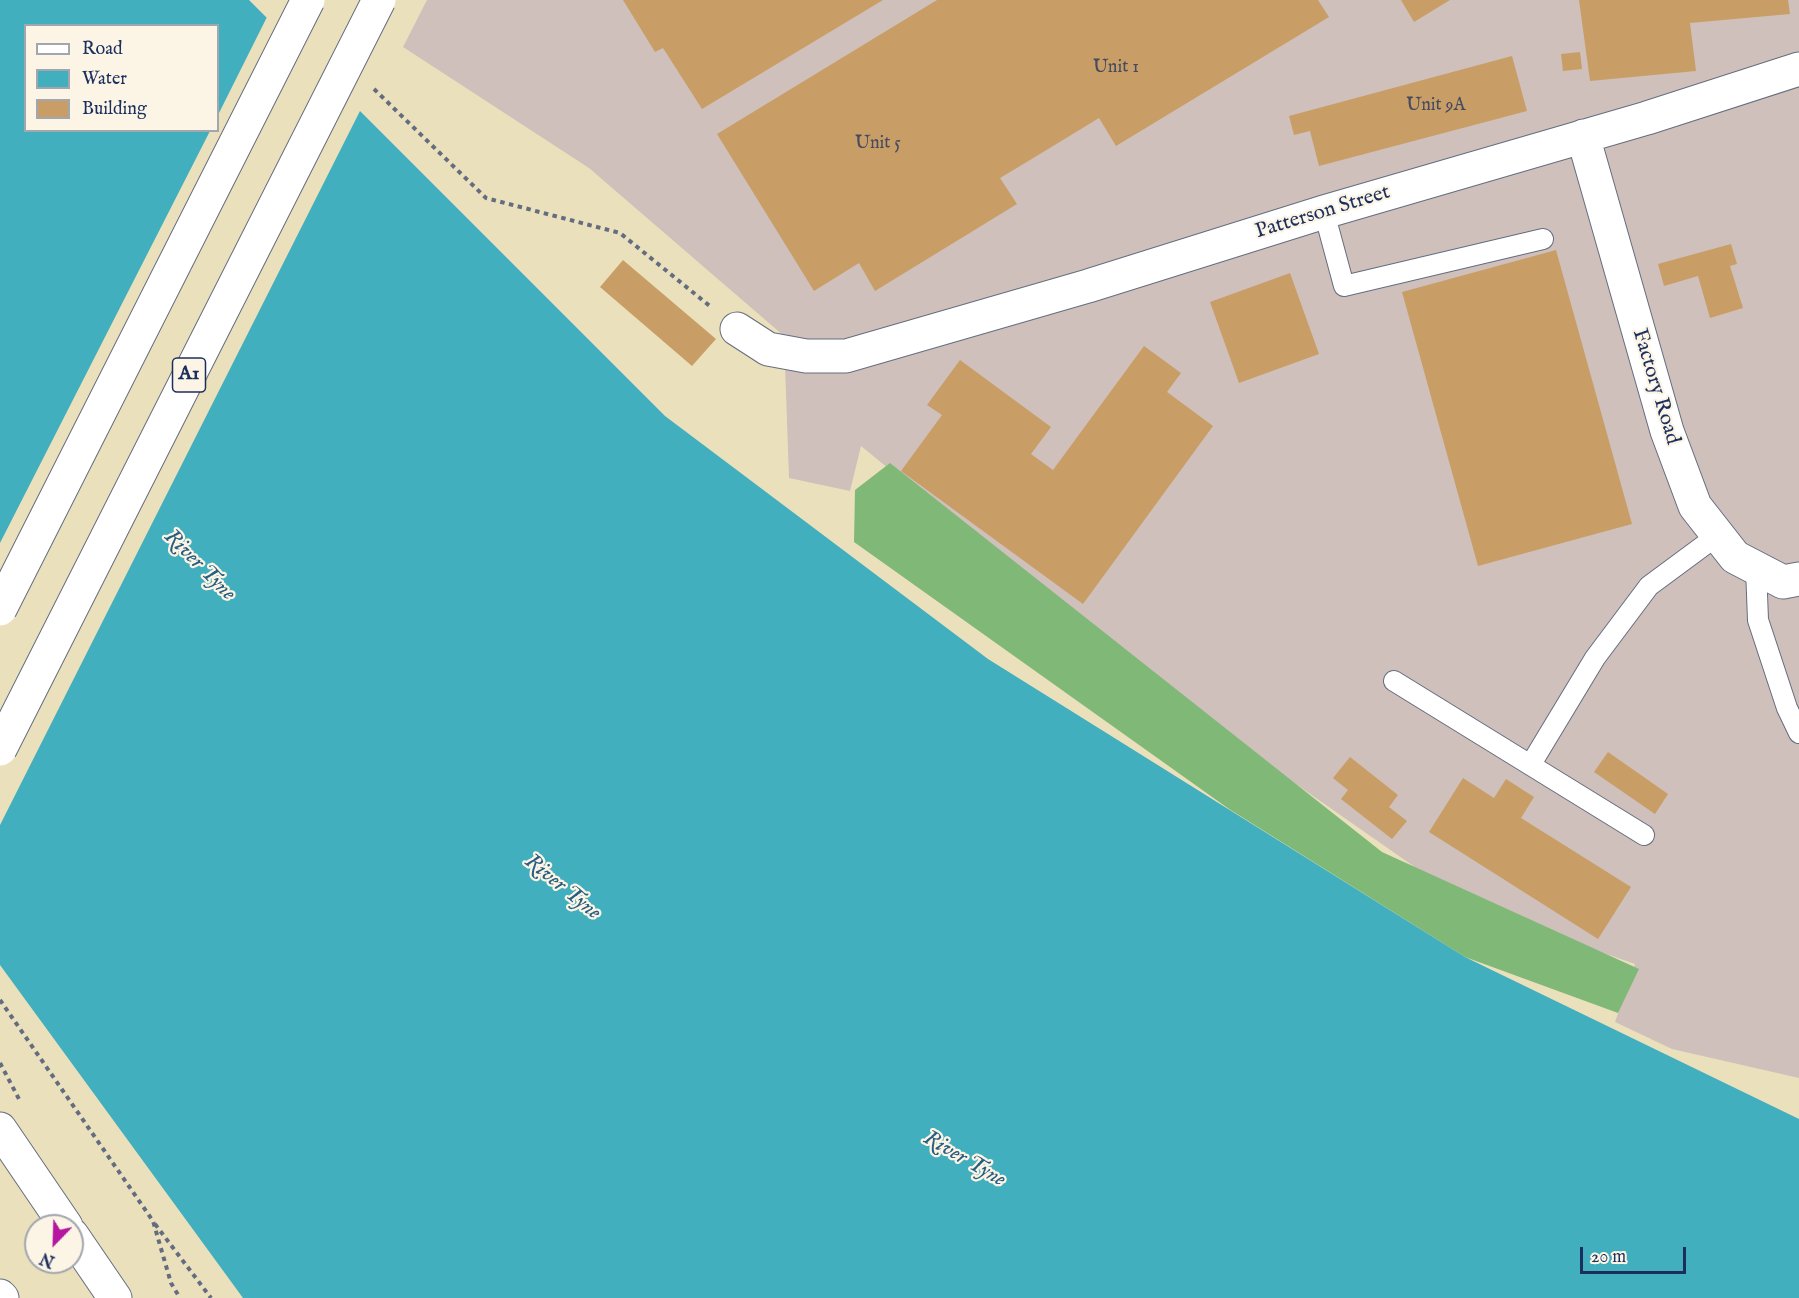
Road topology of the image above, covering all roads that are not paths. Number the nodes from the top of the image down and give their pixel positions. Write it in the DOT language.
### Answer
graph roads {
  1 [pos="308,0"];
  2 [pos="378,0"];
  3 [pos="1799,69"];
  4 [pos="1583,136"];
  5 [pos="1323,212"];
  6 [pos="1543,239"];
  7 [pos="737,329"];
  8 [pos="1718,536"];
  9 [pos="1756,568"];
  10 [pos="1799,579"];
  11 [pos="0,609"];
  12 [pos="1394,681"];
  13 [pos="1799,733"];
  14 [pos="0,750"];
  15 [pos="1531,764"];
  16 [pos="1644,835"];
  17 [pos="0,1129"];
  18 [pos="58,1214"];
  19 [pos="84,1253"];
  20 [pos="115,1298"];
  1 -- 11 [label="main road, bridge"];
  2 -- 14 [label="main road, A1, bridge"];
  3 -- 4 [label="main road, Patterson Street"];
  4 -- 5 [label="main road, Patterson Street"];
  4 -- 8 [label="main road, Factory Road"];
  5 -- 6 [label="lane"];
  5 -- 7 [label="main road, Patterson Street"];
  8 -- 9 [label="main road, Factory Road"];
  8 -- 15 [label="lane"];
  9 -- 10 [label="main road, Factory Road"];
  9 -- 13 [label="lane"];
  12 -- 15 [label="lane"];
  15 -- 16 [label="lane"];
  17 -- 18 [label="main road"];
  19 -- 20 [label="main road"];
}
